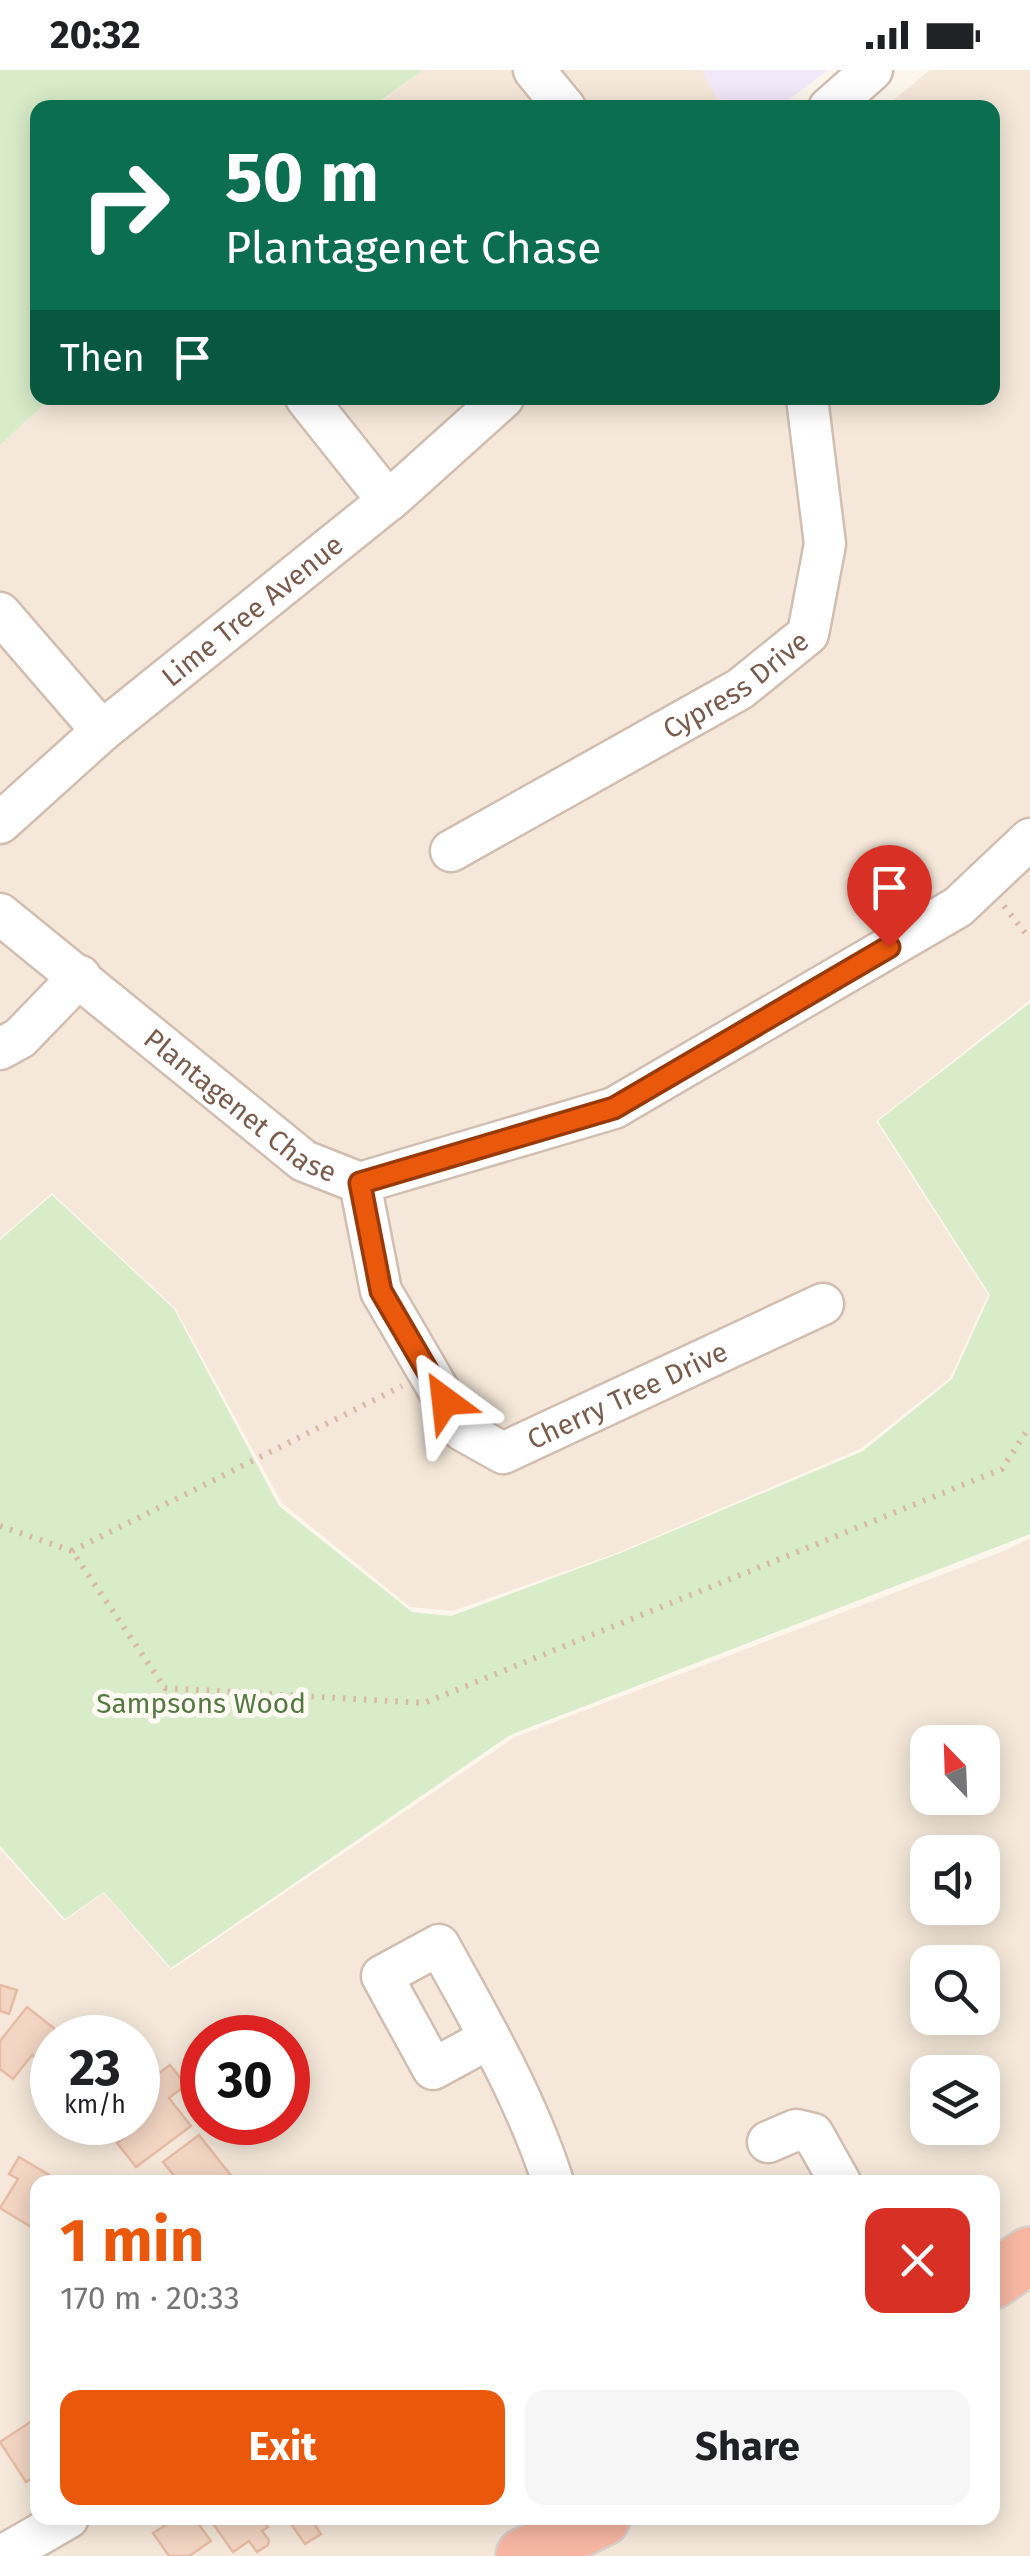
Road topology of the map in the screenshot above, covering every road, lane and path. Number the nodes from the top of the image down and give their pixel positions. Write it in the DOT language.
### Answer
graph roads {
  1 [pos="534,70"];
  2 [pos="872,70"];
  3 [pos="558,100"];
  4 [pos="838,100"];
  5 [pos="312,405"];
  6 [pos="495,405"];
  7 [pos="808,405"];
  8 [pos="388,501"];
  9 [pos="0,613"];
  10 [pos="102,731"];
  11 [pos="0,823"];
  12 [pos="1030,839"];
  13 [pos="451,851"];
  14 [pos="0,914"];
  15 [pos="80,976"];
  16 [pos="0,1049"];
  17 [pos="360,1183"];
  18 [pos="822,1304"];
  19 [pos="429,1373"];
  20 [pos="1030,1426"];
  21 [pos="0,1526"];
  22 [pos="72,1551"];
  23 [pos="490,2038"];
  24 [pos="768,2142"];
  25 [pos="551,2175"];
  26 [pos="836,2175"];
  27 [pos="1030,2255"];
  28 [pos="1000,2276"];
  29 [pos="56,2525"];
  30 [pos="588,2525"];
  31 [pos="2,2556"];
  32 [pos="524,2556"];
  1 -- 3 [label="street"];
  2 -- 4 [label="street"];
  5 -- 8 [label="street"];
  6 -- 8 [label="street, Lime Tree Avenue"];
  7 -- 13 [label="street, Cypress Drive"];
  8 -- 10 [label="street, Lime Tree Avenue"];
  9 -- 10 [label="street"];
  10 -- 11 [label="street, Lime Tree Avenue"];
  12 -- 17 [label="street, Plantagenet Chase"];
  14 -- 15 [label="street, Plantagenet Chase"];
  15 -- 16 [label="street"];
  15 -- 17 [label="street, Plantagenet Chase"];
  17 -- 19 [label="street, Cherry Tree Drive"];
  18 -- 19 [label="street, Cherry Tree Drive"];
  19 -- 22 [label="path"];
  20 -- 22 [label="path"];
  21 -- 22 [label="path"];
  23 -- 25 [label="street"];
  24 -- 26 [label="street"];
  27 -- 28 [label="highway"];
  29 -- 31 [label="street"];
  30 -- 32 [label="highway"];
}
